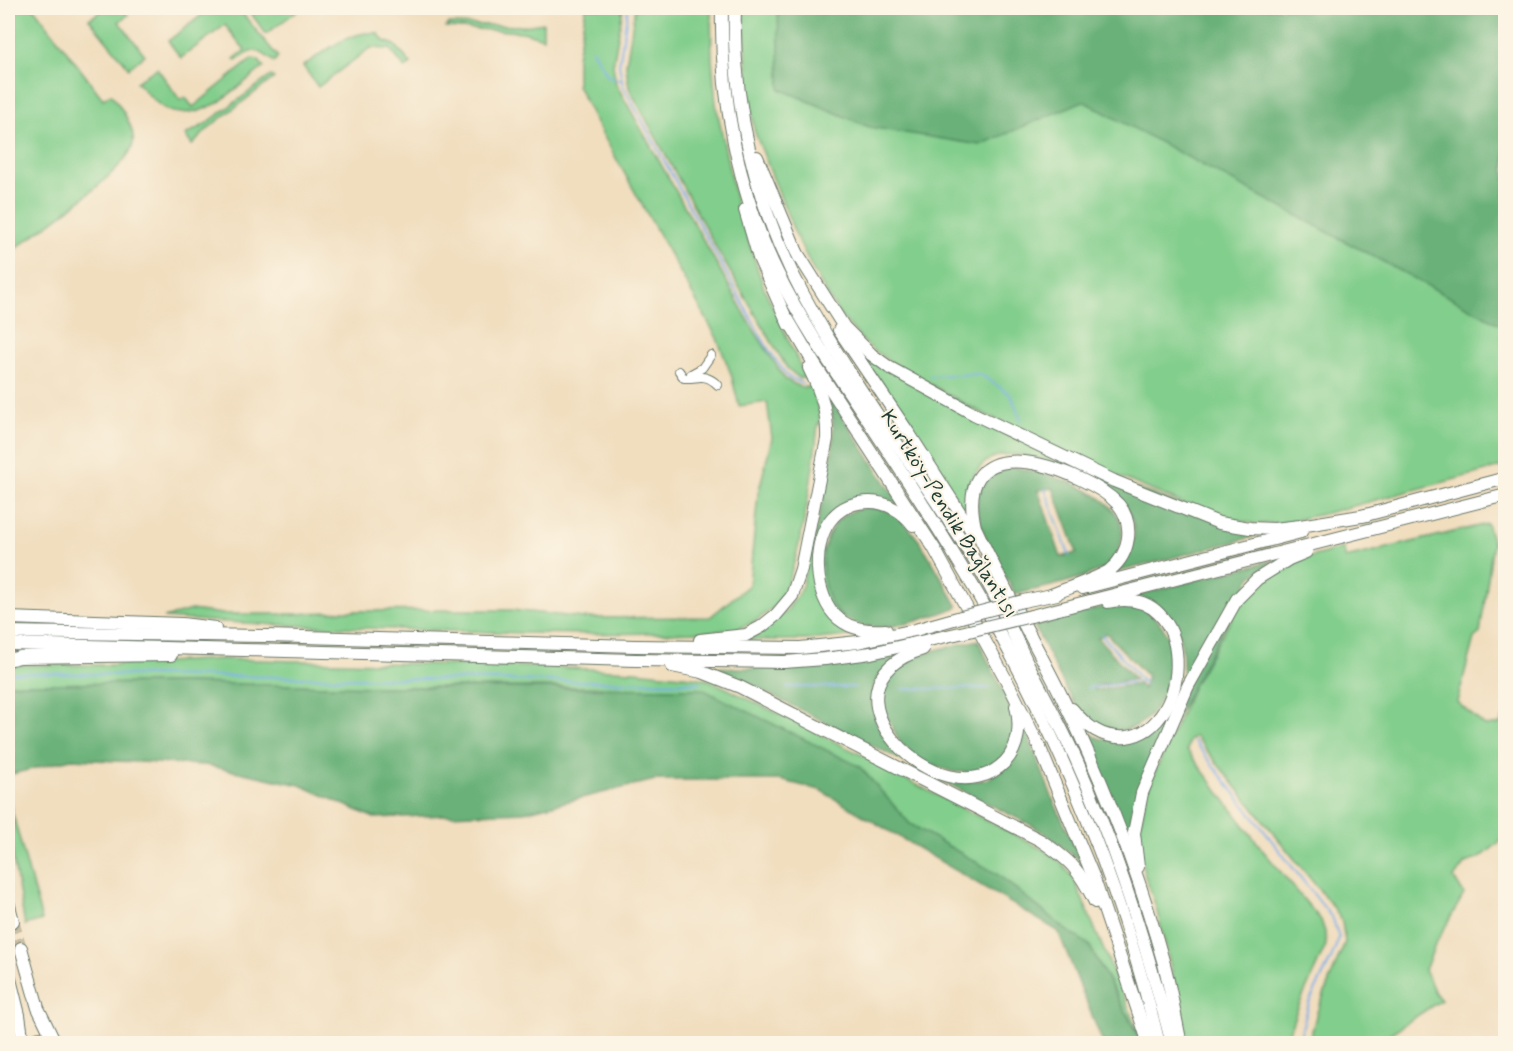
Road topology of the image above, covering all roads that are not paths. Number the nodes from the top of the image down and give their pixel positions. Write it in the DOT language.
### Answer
graph roads {
  1 [pos="722,8"];
  2 [pos="735,8"];
  3 [pos="746,131"];
  4 [pos="741,170"];
  5 [pos="796,251"];
  6 [pos="786,318"];
  7 [pos="711,355"];
  8 [pos="718,384"];
  9 [pos="1506,478"];
  10 [pos="1506,495"];
  11 [pos="1367,515"];
  12 [pos="1328,540"];
  13 [pos="934,548"];
  14 [pos="989,558"];
  15 [pos="1051,595"];
  16 [pos="1053,609"];
  17 [pos="8,618"];
  18 [pos="915,630"];
  19 [pos="969,631"];
  20 [pos="8,632"];
  21 [pos="267,636"];
  22 [pos="8,644"];
  23 [pos="635,646"];
  24 [pos="274,651"];
  25 [pos="8,660"];
  26 [pos="636,660"];
  27 [pos="1009,685"];
  28 [pos="1060,693"];
  29 [pos="1145,900"];
  30 [pos="8,902"];
  31 [pos="13,921"];
  32 [pos="1115,942"];
  33 [pos="21,948"];
  34 [pos="8,971"];
  35 [pos="55,1042"];
  36 [pos="23,1044"];
  37 [pos="29,1044"];
  38 [pos="1149,1044"];
  39 [pos="1159,1044"];
  40 [pos="1172,1044"];
  41 [pos="1181,1044"];
  1 -- 4 [label="highway, Kurtköy-Pendik Bağlantısı"];
  2 -- 3 [label="highway, Kurtköy-Pendik Bağlantısı"];
  3 -- 5 [label="highway"];
  3 -- 40 [label="highway, Kurtköy-Pendik Bağlantısı"];
  4 -- 6 [label="highway"];
  4 -- 39 [label="highway, Kurtköy-Pendik Bağlantısı"];
  5 -- 11 [label="highway"];
  5 -- 14 [label="highway"];
  6 -- 13 [label="highway"];
  6 -- 23 [label="highway"];
  7 -- 8 [label="street"];
  9 -- 11 [label="highway"];
  10 -- 12 [label="highway"];
  11 -- 15 [label="highway"];
  12 -- 16 [label="highway"];
  12 -- 29 [label="highway"];
  13 -- 18 [label="highway"];
  13 -- 27 [label="highway"];
  14 -- 15 [label="highway"];
  14 -- 28 [label="highway"];
  15 -- 18 [label="highway, bridge"];
  16 -- 19 [label="highway, bridge"];
  16 -- 28 [label="highway"];
  17 -- 21 [label="highway"];
  18 -- 23 [label="highway"];
  19 -- 26 [label="highway"];
  19 -- 27 [label="highway"];
  20 -- 21 [label="highway"];
  21 -- 23 [label="highway"];
  22 -- 24 [label="highway"];
  24 -- 25 [label="highway"];
  24 -- 26 [label="highway"];
  26 -- 32 [label="highway"];
  27 -- 32 [label="highway"];
  28 -- 29 [label="highway"];
  29 -- 41 [label="highway"];
  30 -- 31 [label="highway"];
  32 -- 38 [label="highway"];
  33 -- 35 [label="highway"];
  34 -- 36 [label="highway"];
  35 -- 37 [label="highway"];
}
